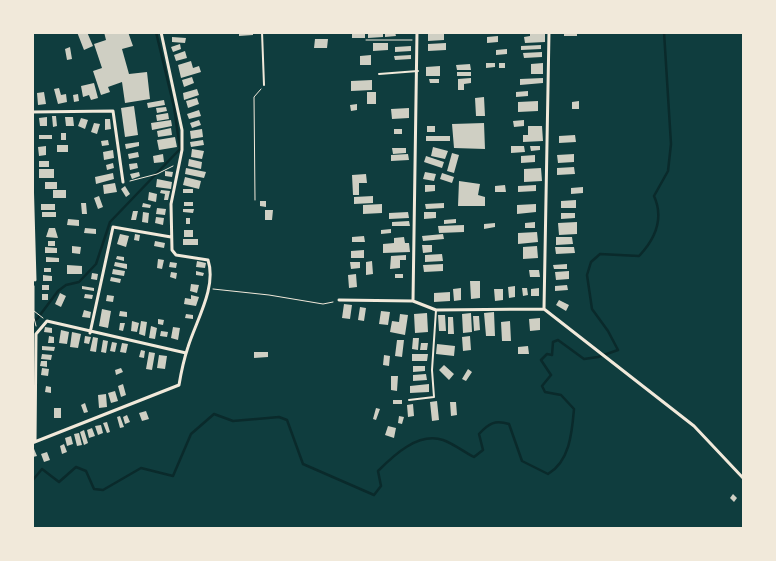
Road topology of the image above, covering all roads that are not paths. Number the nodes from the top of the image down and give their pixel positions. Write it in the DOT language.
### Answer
graph roads {
  1 [pos="161,32"];
  2 [pos="262,32"];
  3 [pos="417,32"];
  4 [pos="550,32"];
  5 [pos="418,71"];
  6 [pos="379,74"];
  7 [pos="264,84"];
  8 [pos="32,112"];
  9 [pos="32,175"];
  10 [pos="123,182"];
  11 [pos="171,236"];
  12 [pos="35,280"];
  13 [pos="339,300"];
  14 [pos="413,300"];
  15 [pos="544,309"];
  16 [pos="436,310"];
  17 [pos="90,333"];
  18 [pos="186,353"];
  19 [pos="409,400"];
  20 [pos="34,443"];
  21 [pos="744,479"];
  1 -- 11 [label="street"];
  2 -- 7 [label="lane"];
  3 -- 5 [label="street"];
  4 -- 15 [label="street"];
  5 -- 6 [label="lane"];
  5 -- 14 [label="street"];
  8 -- 10 [label="street"];
  9 -- 12 [label="street"];
  11 -- 17 [label="street"];
  11 -- 18 [label="street"];
  13 -- 14 [label="street"];
  14 -- 16 [label="street"];
  15 -- 16 [label="street"];
  15 -- 21 [label="street"];
  16 -- 19 [label="lane"];
  17 -- 18 [label="street"];
  17 -- 20 [label="street"];
  18 -- 20 [label="street"];
}
